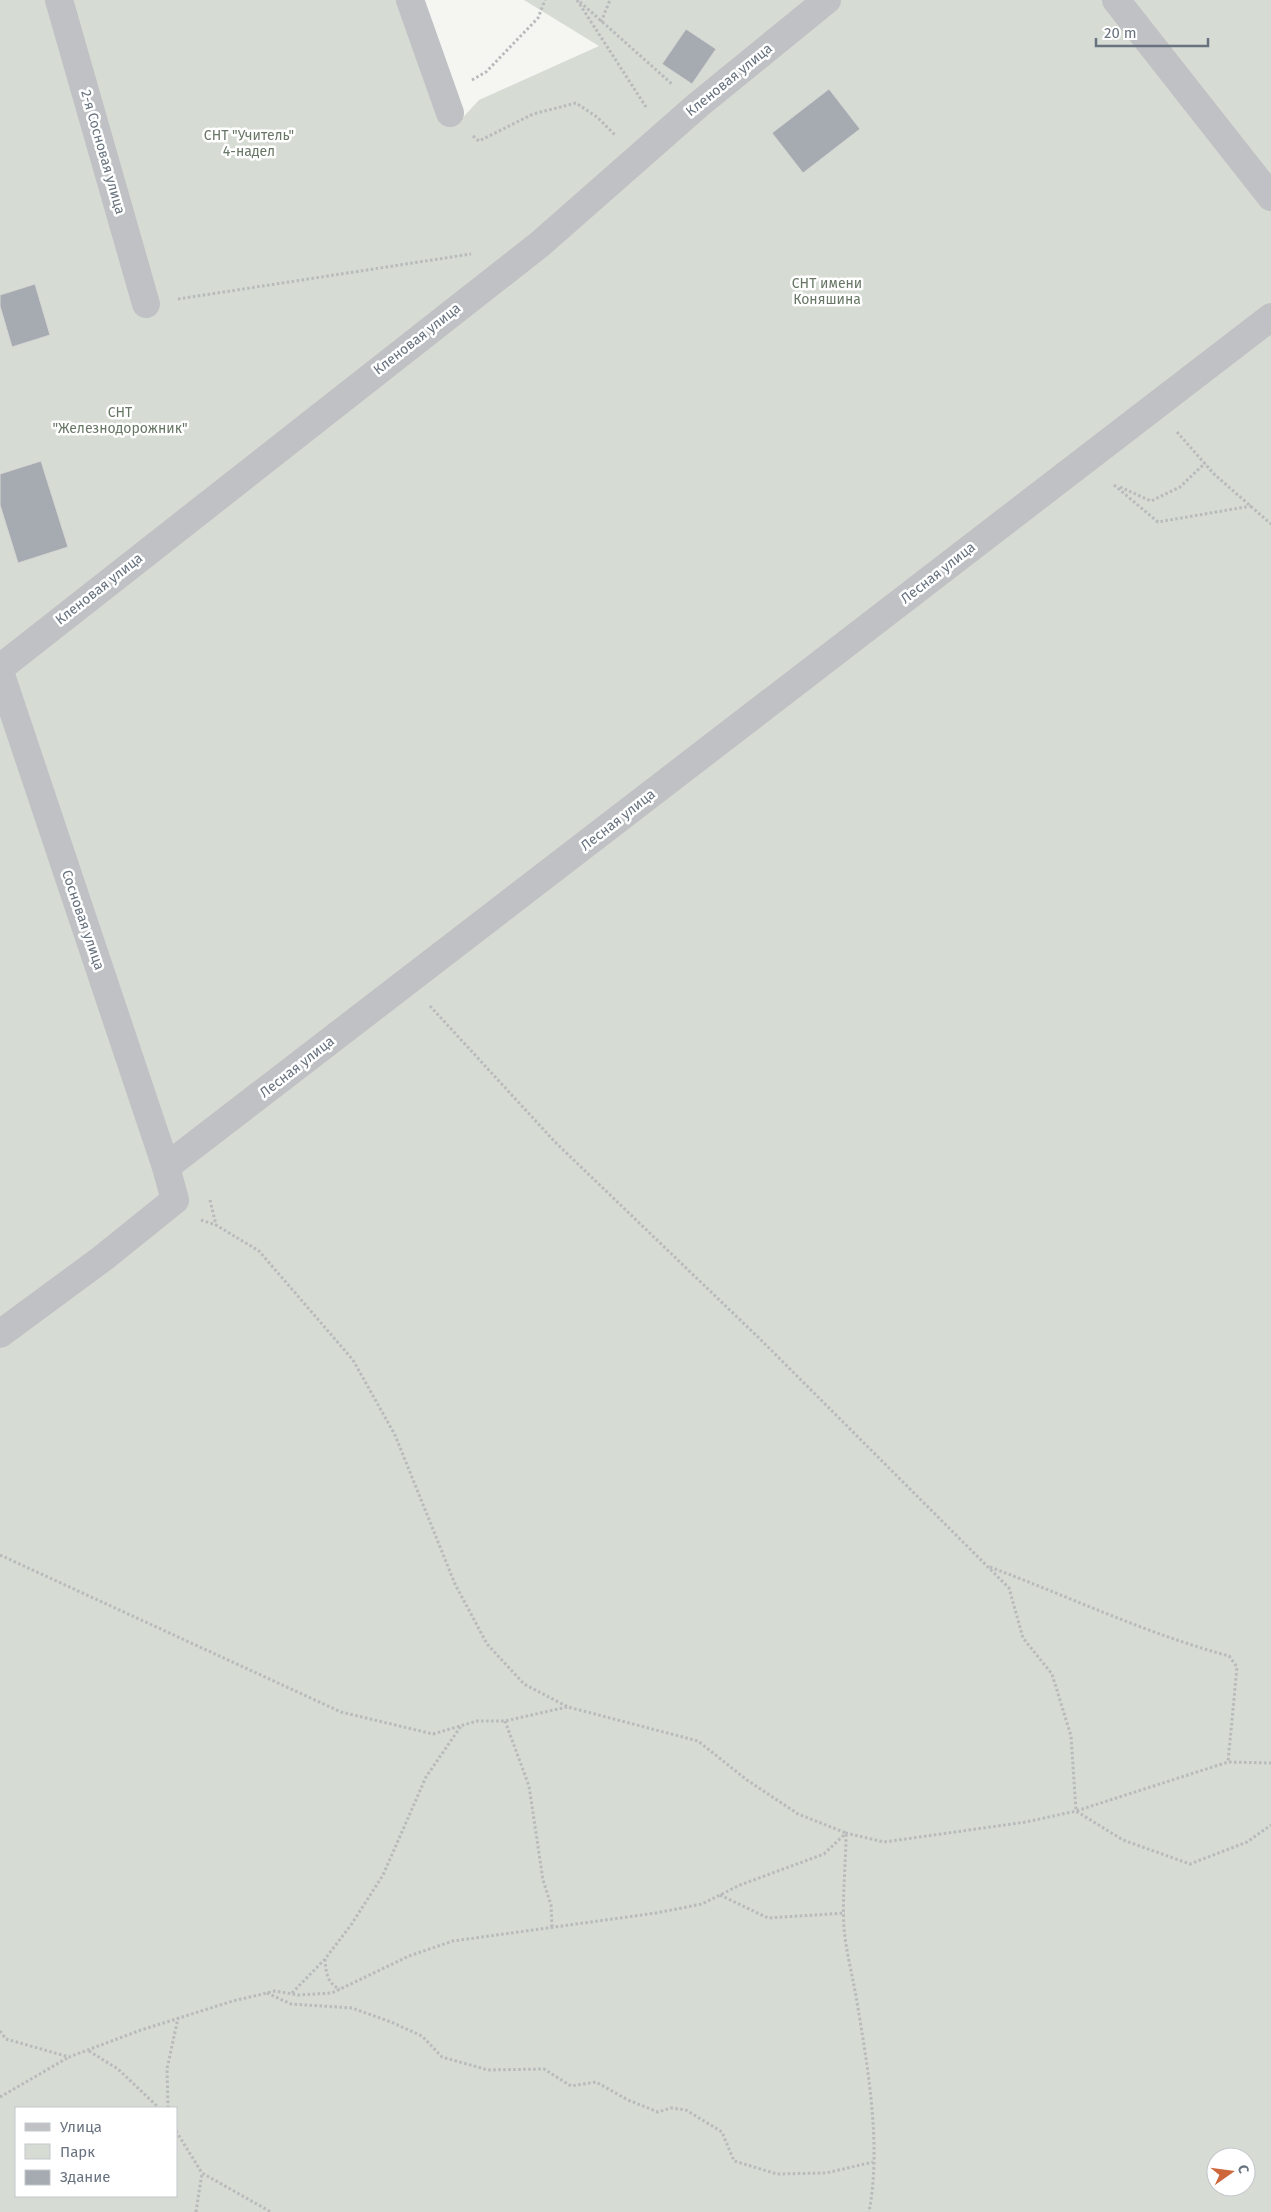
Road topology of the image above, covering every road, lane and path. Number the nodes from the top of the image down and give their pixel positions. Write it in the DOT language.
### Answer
graph roads {
  1 [pos="59,0"];
  2 [pos="410,0"];
  3 [pos="545,0"];
  4 [pos="578,0"];
  5 [pos="610,0"];
  6 [pos="827,0"];
  7 [pos="1116,0"];
  8 [pos="601,22"];
  9 [pos="447,105"];
  10 [pos="698,105"];
  11 [pos="669,130"];
  12 [pos="637,158"];
  13 [pos="1271,197"];
  14 [pos="472,254"];
  15 [pos="146,304"];
  16 [pos="1271,317"];
  17 [pos="1153,408"];
  18 [pos="1093,454"];
  19 [pos="1205,463"];
  20 [pos="1114,485"];
  21 [pos="1251,506"];
  22 [pos="1271,524"];
  23 [pos="0,670"];
  24 [pos="408,981"];
  25 [pos="166,1167"];
  26 [pos="150,1220"];
  27 [pos="0,1334"];
  28 [pos="0,1555"];
  29 [pos="990,1567"];
  30 [pos="568,1707"];
  31 [pos="505,1720"];
  32 [pos="461,1726"];
  33 [pos="1228,1762"];
  34 [pos="1271,1763"];
  35 [pos="1076,1811"];
  36 [pos="1271,1825"];
  37 [pos="846,1833"];
  38 [pos="720,1894"];
  39 [pos="845,1913"];
  40 [pos="552,1928"];
  41 [pos="324,1959"];
  42 [pos="341,1989"];
  43 [pos="267,1993"];
  44 [pos="292,1994"];
  45 [pos="178,2018"];
  46 [pos="0,2031"];
  47 [pos="89,2051"];
  48 [pos="69,2057"];
  49 [pos="0,2097"];
  50 [pos="158,2107"];
  51 [pos="168,2107"];
  52 [pos="178,2135"];
  53 [pos="873,2162"];
  54 [pos="202,2173"];
  55 [pos="196,2212"];
  56 [pos="271,2212"];
  57 [pos="868,2212"];
  1 -- 15 [label="street, 2-я Сосновая улица"];
  2 -- 9 [label="street"];
  3 -- 9 [label="path"];
  4 -- 8 [label="path"];
  4 -- 11 [label="path"];
  5 -- 8 [label="path"];
  6 -- 10 [label="street, Кленовая улица"];
  7 -- 13 [label="street"];
  8 -- 10 [label="path"];
  9 -- 12 [label="path"];
  10 -- 11 [label="street, Кленовая улица"];
  11 -- 12 [label="street, Кленовая улица"];
  12 -- 23 [label="street, Кленовая улица"];
  14 -- 15 [label="path"];
  16 -- 17 [label="street, Лесная улица"];
  17 -- 18 [label="street, Лесная улица"];
  17 -- 19 [label="path"];
  18 -- 20 [label="path"];
  18 -- 24 [label="street, Лесная улица"];
  19 -- 20 [label="path"];
  19 -- 21 [label="path"];
  20 -- 21 [label="path"];
  21 -- 22 [label="path"];
  23 -- 25 [label="street, Сосновая улица"];
  24 -- 25 [label="street, Лесная улица"];
  24 -- 29 [label="path"];
  25 -- 26 [label="street"];
  26 -- 27 [label="street"];
  26 -- 30 [label="path"];
  28 -- 32 [label="path"];
  29 -- 33 [label="path"];
  29 -- 35 [label="path"];
  30 -- 31 [label="path"];
  30 -- 37 [label="path"];
  31 -- 32 [label="path"];
  31 -- 40 [label="path"];
  32 -- 41 [label="path"];
  33 -- 34 [label="path"];
  33 -- 35 [label="path"];
  35 -- 36 [label="path"];
  35 -- 37 [label="path"];
  37 -- 38 [label="path"];
  37 -- 39 [label="path"];
  38 -- 39 [label="path"];
  38 -- 40 [label="path"];
  39 -- 53 [label="path"];
  40 -- 42 [label="path"];
  41 -- 42 [label="path"];
  41 -- 44 [label="path"];
  42 -- 44 [label="path"];
  43 -- 44 [label="path"];
  43 -- 45 [label="path"];
  43 -- 53 [label="path"];
  45 -- 47 [label="path"];
  45 -- 51 [label="path"];
  46 -- 48 [label="path"];
  47 -- 48 [label="path"];
  47 -- 50 [label="path"];
  48 -- 49 [label="path"];
  52 -- 54 [label="path"];
  53 -- 57 [label="path"];
  54 -- 55 [label="path"];
  54 -- 56 [label="path"];
}
